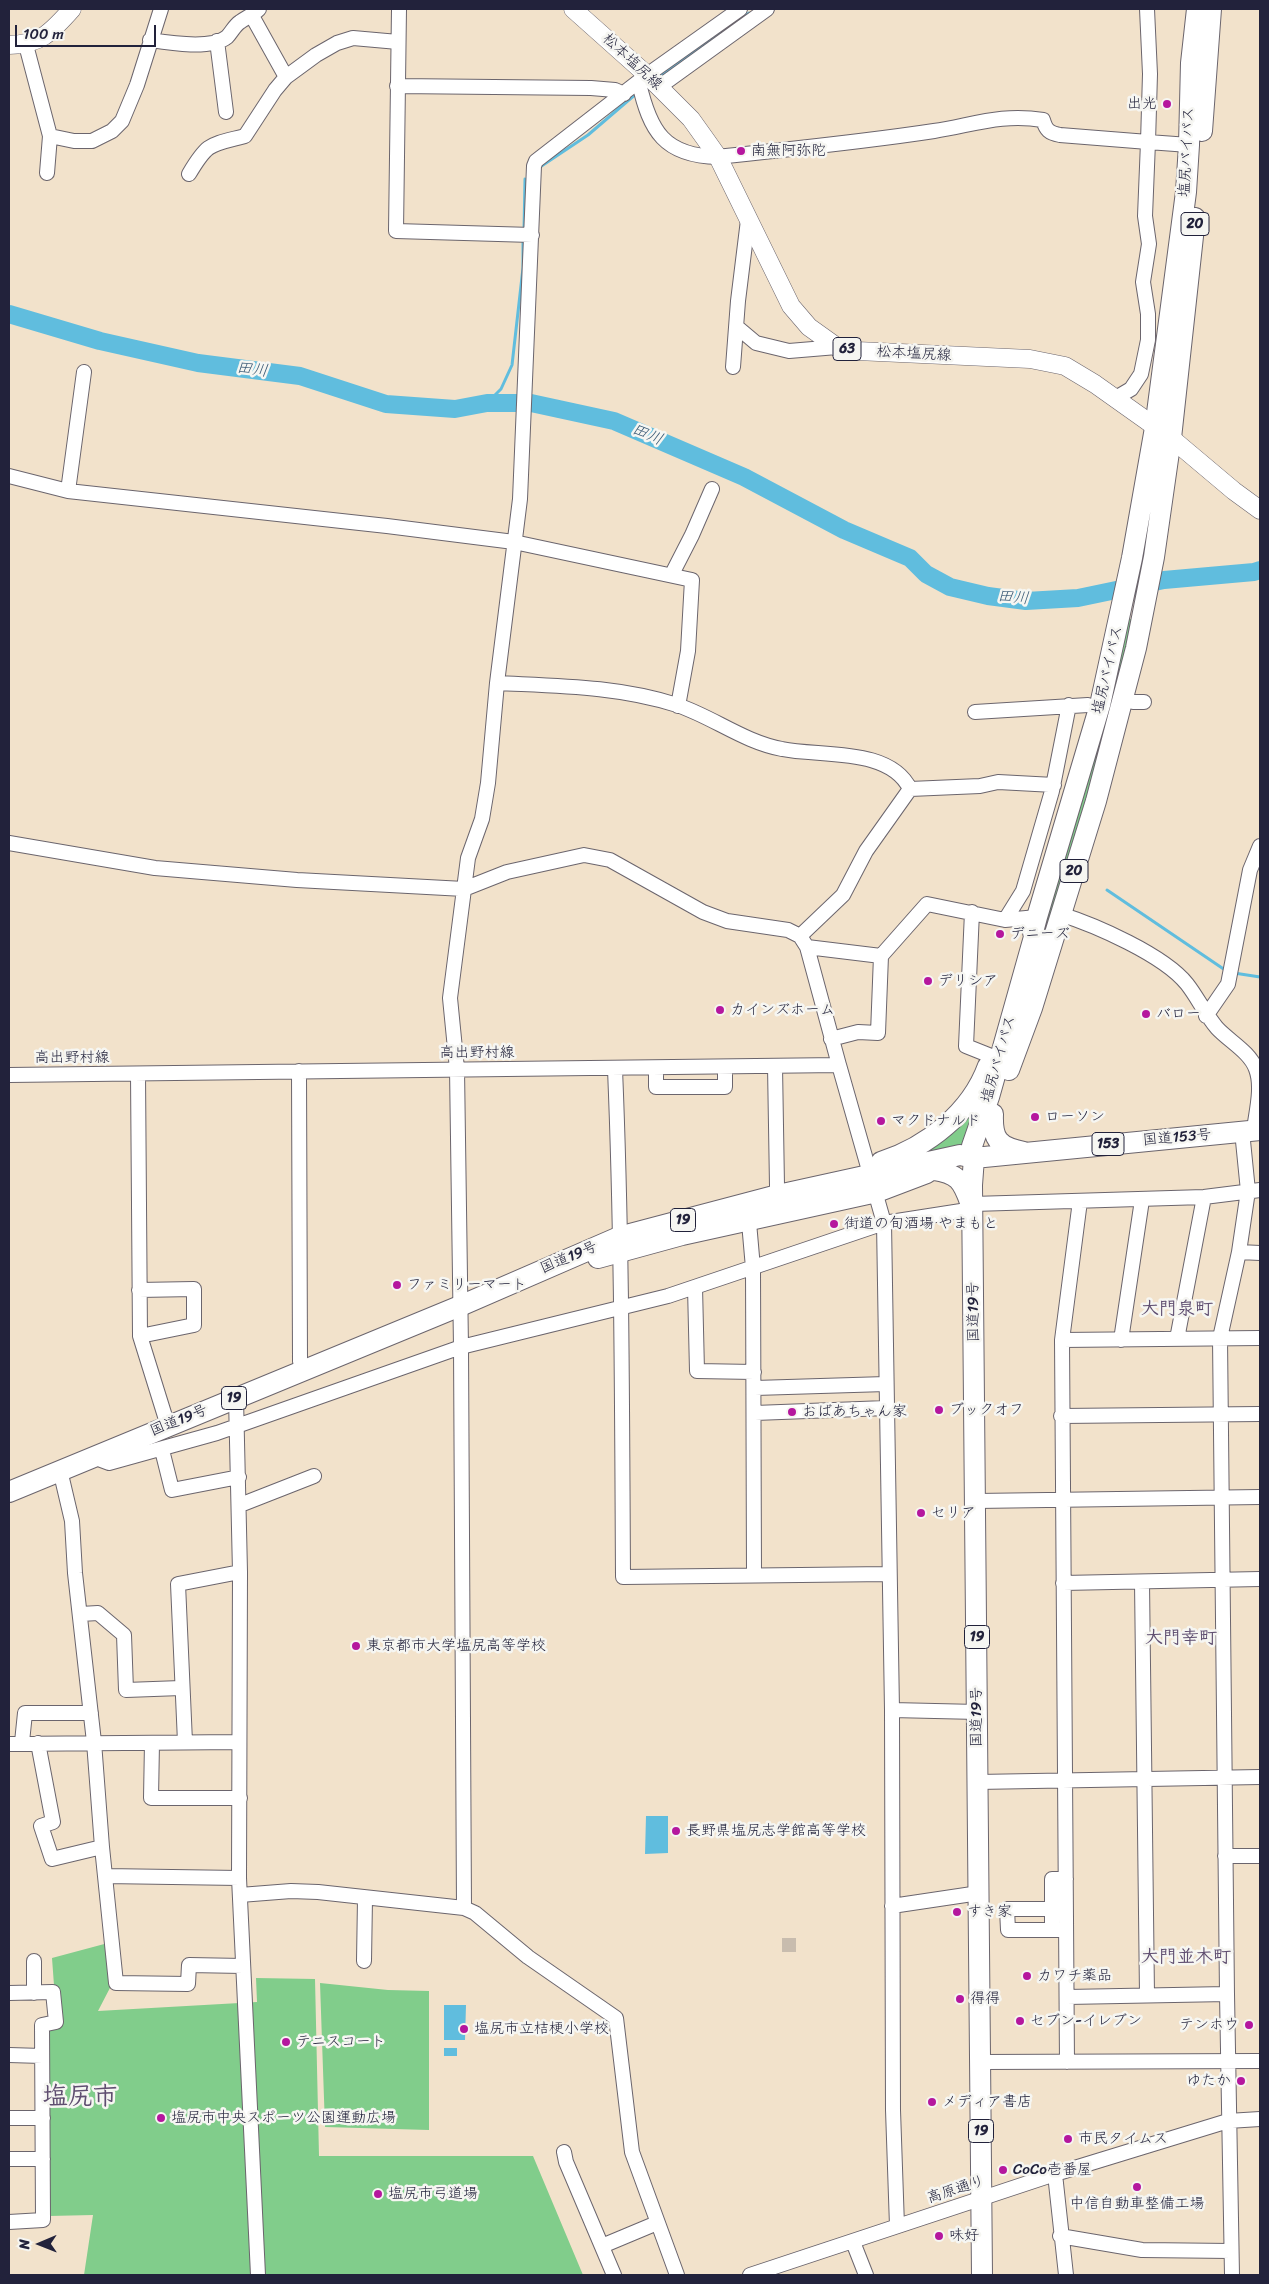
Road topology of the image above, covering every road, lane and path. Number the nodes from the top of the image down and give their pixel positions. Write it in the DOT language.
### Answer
graph roads {
  1 [pos="72,9"];
  2 [pos="161,9"];
  3 [pos="399,9"];
  4 [pos="573,9"];
  5 [pos="740,9"];
  6 [pos="766,9"];
  7 [pos="1147,9"];
  8 [pos="1197,9"];
  9 [pos="1212,9"];
  10 [pos="255,12"];
  11 [pos="150,40"];
  12 [pos="217,41"];
  13 [pos="398,42"];
  14 [pos="17,45"];
  15 [pos="286,77"];
  16 [pos="648,84"];
  17 [pos="397,86"];
  18 [pos="624,94"];
  19 [pos="226,112"];
  20 [pos="50,136"];
  21 [pos="1148,142"];
  22 [pos="1189,145"];
  23 [pos="718,157"];
  24 [pos="47,173"];
  25 [pos="189,174"];
  26 [pos="748,220"];
  27 [pos="526,235"];
  28 [pos="737,327"];
  29 [pos="836,347"];
  30 [pos="733,367"];
  31 [pos="84,372"];
  32 [pos="1114,399"];
  33 [pos="1163,433"];
  34 [pos="9,476"];
  35 [pos="712,489"];
  36 [pos="68,491"];
  37 [pos="1260,510"];
  38 [pos="514,542"];
  39 [pos="672,574"];
  40 [pos="496,683"];
  41 [pos="1088,705"];
  42 [pos="678,706"];
  43 [pos="1069,706"];
  44 [pos="975,712"];
  45 [pos="1054,785"];
  46 [pos="910,789"];
  47 [pos="9,843"];
  48 [pos="1260,846"];
  49 [pos="1255,871"];
  50 [pos="464,889"];
  51 [pos="972,912"];
  52 [pos="1060,914"];
  53 [pos="1005,920"];
  54 [pos="1035,924"];
  55 [pos="804,941"];
  56 [pos="881,956"];
  57 [pos="1206,1016"];
  58 [pos="832,1038"];
  59 [pos="992,1056"];
  60 [pos="839,1065"];
  61 [pos="775,1066"];
  62 [pos="725,1067"];
  63 [pos="457,1069"];
  64 [pos="615,1069"];
  65 [pos="656,1069"];
  66 [pos="299,1071"];
  67 [pos="138,1074"];
  68 [pos="9,1075"];
  69 [pos="993,1114"];
  70 [pos="1252,1130"];
  71 [pos="1027,1153"];
  72 [pos="974,1158"];
  73 [pos="934,1170"];
  74 [pos="872,1178"];
  75 [pos="1254,1190"];
  76 [pos="1204,1198"];
  77 [pos="1142,1200"];
  78 [pos="1080,1201"];
  79 [pos="779,1204"];
  80 [pos="969,1208"];
  81 [pos="748,1212"];
  82 [pos="884,1223"];
  83 [pos="620,1244"];
  84 [pos="1239,1252"];
  85 [pos="1260,1252"];
  86 [pos="753,1268"];
  87 [pos="696,1287"];
  88 [pos="139,1290"];
  89 [pos="460,1306"];
  90 [pos="620,1308"];
  91 [pos="140,1336"];
  92 [pos="1220,1338"];
  93 [pos="1260,1338"];
  94 [pos="1177,1339"];
  95 [pos="1062,1340"];
  96 [pos="1121,1340"];
  97 [pos="461,1347"];
  98 [pos="302,1370"];
  99 [pos="754,1372"];
  100 [pos="886,1384"];
  101 [pos="754,1388"];
  102 [pos="236,1398"];
  103 [pos="886,1408"];
  104 [pos="755,1413"];
  105 [pos="1222,1414"];
  106 [pos="1260,1414"];
  107 [pos="1062,1416"];
  108 [pos="238,1425"];
  109 [pos="168,1426"];
  110 [pos="162,1450"];
  111 [pos="98,1454"];
  112 [pos="60,1470"];
  113 [pos="314,1476"];
  114 [pos="239,1477"];
  115 [pos="9,1492"];
  116 [pos="1222,1497"];
  117 [pos="1260,1497"];
  118 [pos="1061,1500"];
  119 [pos="976,1501"];
  120 [pos="240,1505"];
  121 [pos="240,1572"];
  122 [pos="889,1574"];
  123 [pos="754,1575"];
  124 [pos="1223,1579"];
  125 [pos="1260,1579"];
  126 [pos="1142,1582"];
  127 [pos="1064,1584"];
  128 [pos="81,1614"];
  129 [pos="181,1688"];
  130 [pos="892,1710"];
  131 [pos="978,1712"];
  132 [pos="91,1713"];
  133 [pos="94,1742"];
  134 [pos="185,1742"];
  135 [pos="239,1742"];
  136 [pos="15,1743"];
  137 [pos="38,1743"];
  138 [pos="152,1743"];
  139 [pos="1225,1777"];
  140 [pos="1260,1777"];
  141 [pos="1144,1779"];
  142 [pos="1065,1781"];
  143 [pos="977,1782"];
  144 [pos="240,1798"];
  145 [pos="102,1847"];
  146 [pos="1225,1856"];
  147 [pos="1260,1856"];
  148 [pos="105,1876"];
  149 [pos="239,1878"];
  150 [pos="1066,1879"];
  151 [pos="979,1893"];
  152 [pos="240,1895"];
  153 [pos="365,1898"];
  154 [pos="892,1906"];
  155 [pos="464,1908"];
  156 [pos="1052,1909"];
  157 [pos="1052,1930"];
  158 [pos="1066,1930"];
  159 [pos="34,1961"];
  160 [pos="364,1961"];
  161 [pos="243,1966"];
  162 [pos="9,1993"];
  163 [pos="34,1993"];
  164 [pos="1227,1994"];
  165 [pos="1147,1995"];
  166 [pos="1067,1997"];
  167 [pos="9,2055"];
  168 [pos="42,2056"];
  169 [pos="1228,2061"];
  170 [pos="1260,2061"];
  171 [pos="981,2062"];
  172 [pos="1067,2062"];
  173 [pos="9,2118"];
  174 [pos="43,2118"];
  175 [pos="1260,2119"];
  176 [pos="1228,2120"];
  177 [pos="564,2152"];
  178 [pos="43,2158"];
  179 [pos="9,2159"];
  180 [pos="1055,2174"];
  181 [pos="982,2199"];
  182 [pos="657,2223"];
  183 [pos="9,2226"];
  184 [pos="897,2226"];
  185 [pos="1060,2236"];
  186 [pos="853,2242"];
  187 [pos="602,2246"];
  188 [pos="1231,2251"];
  189 [pos="774,2272"];
  190 [pos="258,2275"];
  191 [pos="614,2275"];
  192 [pos="677,2275"];
  193 [pos="750,2275"];
  194 [pos="866,2275"];
  195 [pos="982,2275"];
  196 [pos="1066,2275"];
  197 [pos="1232,2275"];
  1 -- 14 [label="main road"];
  2 -- 11 [label="street"];
  3 -- 13 [label="street"];
  4 -- 16 [label="main road, 松本塩尻線 / 63"];
  5 -- 16 [label="street"];
  6 -- 16 [label="street"];
  7 -- 21 [label="street"];
  8 -- 22 [label="highway, 塩尻バイパス / 20"];
  9 -- 33 [label="highway, 塩尻バイパス / 20"];
  10 -- 12 [label="street"];
  10 -- 15 [label="street"];
  11 -- 12 [label="street"];
  11 -- 20 [label="street"];
  12 -- 19 [label="street"];
  13 -- 15 [label="street"];
  13 -- 17 [label="street"];
  14 -- 20 [label="street"];
  15 -- 25 [label="street"];
  16 -- 18 [label="street"];
  16 -- 23 [label="main road, 松本塩尻線 / 63"];
  16 -- 23 [label="street"];
  17 -- 18 [label="street"];
  17 -- 27 [label="street"];
  18 -- 27 [label="street"];
  20 -- 24 [label="street"];
  21 -- 22 [label="street"];
  21 -- 23 [label="street"];
  21 -- 32 [label="street"];
  22 -- 33 [label="highway, 塩尻バイパス / 20"];
  23 -- 26 [label="main road, 松本塩尻線 / 63"];
  26 -- 28 [label="street"];
  26 -- 29 [label="main road, 松本塩尻線 / 63"];
  27 -- 38 [label="street"];
  28 -- 29 [label="street"];
  28 -- 30 [label="street"];
  29 -- 32 [label="main road, 松本塩尻線 / 63"];
  31 -- 36 [label="street"];
  32 -- 33 [label="main road, 松本塩尻線 / 63"];
  33 -- 37 [label="main road, 松本塩尻線 / 63"];
  33 -- 52 [label="highway, 塩尻バイパス / 20"];
  33 -- 54 [label="highway, 塩尻バイパス / 20"];
  34 -- 36 [label="street"];
  35 -- 39 [label="street"];
  36 -- 38 [label="street"];
  38 -- 39 [label="street"];
  38 -- 40 [label="street"];
  39 -- 42 [label="street"];
  40 -- 42 [label="street"];
  40 -- 50 [label="street"];
  41 -- 43 [label="street"];
  42 -- 46 [label="street"];
  43 -- 44 [label="street"];
  43 -- 45 [label="street"];
  45 -- 46 [label="street"];
  45 -- 53 [label="street"];
  46 -- 55 [label="street"];
  47 -- 50 [label="street"];
  48 -- 49 [label="street"];
  49 -- 57 [label="street"];
  50 -- 55 [label="street"];
  50 -- 63 [label="street"];
  51 -- 53 [label="street"];
  51 -- 56 [label="street"];
  51 -- 59 [label="street"];
  52 -- 57 [label="street"];
  52 -- 69 [label="highway, 塩尻バイパス / 20"];
  53 -- 54 [label="street"];
  54 -- 59 [label="highway"];
  54 -- 72 [label="highway, 塩尻バイパス / 20"];
  55 -- 56 [label="street"];
  55 -- 58 [label="street"];
  56 -- 58 [label="street"];
  57 -- 70 [label="street"];
  58 -- 60 [label="street"];
  59 -- 74 [label="highway"];
  60 -- 61 [label="street, 高出野村線"];
  60 -- 74 [label="street"];
  61 -- 62 [label="street, 高出野村線"];
  61 -- 79 [label="street"];
  62 -- 65 [label="street, 高出野村線"];
  62 -- 65 [label="street"];
  63 -- 64 [label="street, 高出野村線"];
  63 -- 66 [label="street, 高出野村線"];
  63 -- 89 [label="street"];
  64 -- 65 [label="street, 高出野村線"];
  64 -- 83 [label="street"];
  66 -- 67 [label="street, 高出野村線"];
  66 -- 98 [label="street"];
  67 -- 68 [label="street, 高出野村線"];
  67 -- 88 [label="street"];
  69 -- 71 [label="highway"];
  69 -- 72 [label="highway, 塩尻バイパス / 20"];
  70 -- 71 [label="highway, 国道153号 / 153"];
  70 -- 75 [label="street"];
  71 -- 72 [label="highway, 国道153号 / 153"];
  72 -- 73 [label="highway, 国道19号 / 19"];
  72 -- 74 [label="highway, 国道19号 / 19"];
  72 -- 80 [label="highway, 国道19号 / 19"];
  73 -- 74 [label="highway, 国道19号 / 19"];
  73 -- 80 [label="highway"];
  74 -- 79 [label="highway, 国道19号 / 19"];
  74 -- 79 [label="highway"];
  74 -- 82 [label="street"];
  75 -- 76 [label="street"];
  75 -- 84 [label="street"];
  76 -- 77 [label="street"];
  76 -- 94 [label="street"];
  77 -- 78 [label="street"];
  77 -- 96 [label="street"];
  78 -- 80 [label="street"];
  78 -- 95 [label="street"];
  79 -- 81 [label="highway, 国道19号 / 19"];
  80 -- 82 [label="street"];
  80 -- 119 [label="highway, 国道19号 / 19"];
  81 -- 83 [label="highway, 国道19号 / 19"];
  81 -- 86 [label="street"];
  82 -- 86 [label="street"];
  82 -- 100 [label="street"];
  83 -- 89 [label="highway, 国道19号 / 19"];
  83 -- 90 [label="street"];
  84 -- 85 [label="street"];
  84 -- 92 [label="street"];
  86 -- 87 [label="street"];
  86 -- 99 [label="street"];
  87 -- 90 [label="street"];
  87 -- 99 [label="street"];
  88 -- 91 [label="street"];
  88 -- 91 [label="street"];
  89 -- 97 [label="street"];
  89 -- 98 [label="highway, 国道19号 / 19"];
  90 -- 97 [label="street"];
  90 -- 123 [label="street"];
  91 -- 109 [label="street"];
  92 -- 93 [label="street"];
  92 -- 94 [label="street"];
  92 -- 105 [label="street"];
  94 -- 96 [label="street"];
  95 -- 96 [label="street"];
  95 -- 107 [label="street"];
  97 -- 108 [label="street"];
  97 -- 155 [label="street"];
  98 -- 102 [label="highway, 国道19号 / 19"];
  99 -- 101 [label="street"];
  100 -- 101 [label="street"];
  100 -- 103 [label="street"];
  101 -- 104 [label="street"];
  102 -- 108 [label="street"];
  102 -- 109 [label="highway, 国道19号 / 19"];
  103 -- 104 [label="street"];
  103 -- 122 [label="street"];
  104 -- 123 [label="street"];
  105 -- 106 [label="street"];
  105 -- 107 [label="street"];
  105 -- 116 [label="street"];
  107 -- 118 [label="street"];
  108 -- 110 [label="street"];
  108 -- 114 [label="street"];
  109 -- 111 [label="highway, 国道19号 / 19"];
  110 -- 111 [label="street"];
  110 -- 114 [label="street"];
  111 -- 112 [label="highway, 国道19号 / 19"];
  112 -- 115 [label="highway, 国道19号 / 19"];
  112 -- 128 [label="street"];
  113 -- 120 [label="street"];
  114 -- 120 [label="street"];
  116 -- 117 [label="street"];
  116 -- 118 [label="street"];
  116 -- 124 [label="street"];
  118 -- 119 [label="street"];
  118 -- 127 [label="street"];
  119 -- 131 [label="highway, 国道19号 / 19"];
  120 -- 121 [label="street"];
  121 -- 129 [label="street"];
  121 -- 135 [label="street"];
  122 -- 123 [label="street"];
  122 -- 130 [label="street"];
  124 -- 125 [label="street"];
  124 -- 126 [label="street"];
  124 -- 139 [label="street"];
  126 -- 127 [label="street"];
  126 -- 141 [label="street"];
  127 -- 142 [label="street"];
  128 -- 129 [label="street"];
  128 -- 132 [label="street"];
  129 -- 134 [label="street"];
  130 -- 131 [label="street"];
  130 -- 154 [label="street"];
  131 -- 143 [label="highway, 国道19号 / 19"];
  132 -- 133 [label="street"];
  132 -- 136 [label="street"];
  133 -- 137 [label="street"];
  133 -- 138 [label="street"];
  133 -- 145 [label="street"];
  134 -- 135 [label="street"];
  134 -- 138 [label="street"];
  135 -- 144 [label="street"];
  136 -- 137 [label="street"];
  137 -- 145 [label="street"];
  138 -- 144 [label="street"];
  139 -- 140 [label="street"];
  139 -- 141 [label="street"];
  139 -- 146 [label="street"];
  141 -- 142 [label="street"];
  141 -- 165 [label="street"];
  142 -- 143 [label="street"];
  142 -- 150 [label="street"];
  143 -- 151 [label="highway, 国道19号 / 19"];
  144 -- 149 [label="street"];
  145 -- 148 [label="street"];
  146 -- 147 [label="street"];
  146 -- 164 [label="street"];
  148 -- 149 [label="street"];
  148 -- 161 [label="street"];
  149 -- 152 [label="street"];
  150 -- 156 [label="street"];
  150 -- 158 [label="street"];
  151 -- 154 [label="street"];
  151 -- 171 [label="highway, 国道19号 / 19"];
  152 -- 153 [label="street"];
  152 -- 161 [label="street"];
  153 -- 155 [label="street"];
  153 -- 160 [label="street"];
  154 -- 184 [label="street"];
  155 -- 182 [label="street"];
  156 -- 157 [label="street"];
  156 -- 157 [label="street"];
  157 -- 158 [label="street"];
  158 -- 166 [label="street"];
  159 -- 163 [label="street"];
  161 -- 190 [label="street"];
  162 -- 163 [label="street"];
  163 -- 168 [label="street"];
  164 -- 165 [label="street"];
  164 -- 169 [label="street"];
  165 -- 166 [label="street"];
  166 -- 172 [label="street"];
  167 -- 168 [label="street"];
  168 -- 174 [label="street"];
  169 -- 170 [label="street"];
  169 -- 172 [label="street"];
  169 -- 176 [label="street"];
  171 -- 172 [label="street"];
  171 -- 181 [label="highway, 国道19号 / 19"];
  173 -- 174 [label="street"];
  174 -- 178 [label="street"];
  175 -- 176 [label="street, 高原通り"];
  176 -- 180 [label="street, 高原通り"];
  176 -- 188 [label="street"];
  177 -- 187 [label="street"];
  178 -- 179 [label="street"];
  178 -- 183 [label="street"];
  180 -- 181 [label="street, 高原通り"];
  180 -- 185 [label="street"];
  181 -- 184 [label="street, 高原通り"];
  181 -- 195 [label="highway, 国道19号 / 19"];
  182 -- 187 [label="street"];
  182 -- 192 [label="street"];
  184 -- 186 [label="street, 高原通り"];
  185 -- 188 [label="street"];
  185 -- 196 [label="street"];
  186 -- 189 [label="street, 高原通り"];
  186 -- 194 [label="street"];
  187 -- 191 [label="street"];
  188 -- 197 [label="street"];
  189 -- 193 [label="street, 高原通り"];
}
